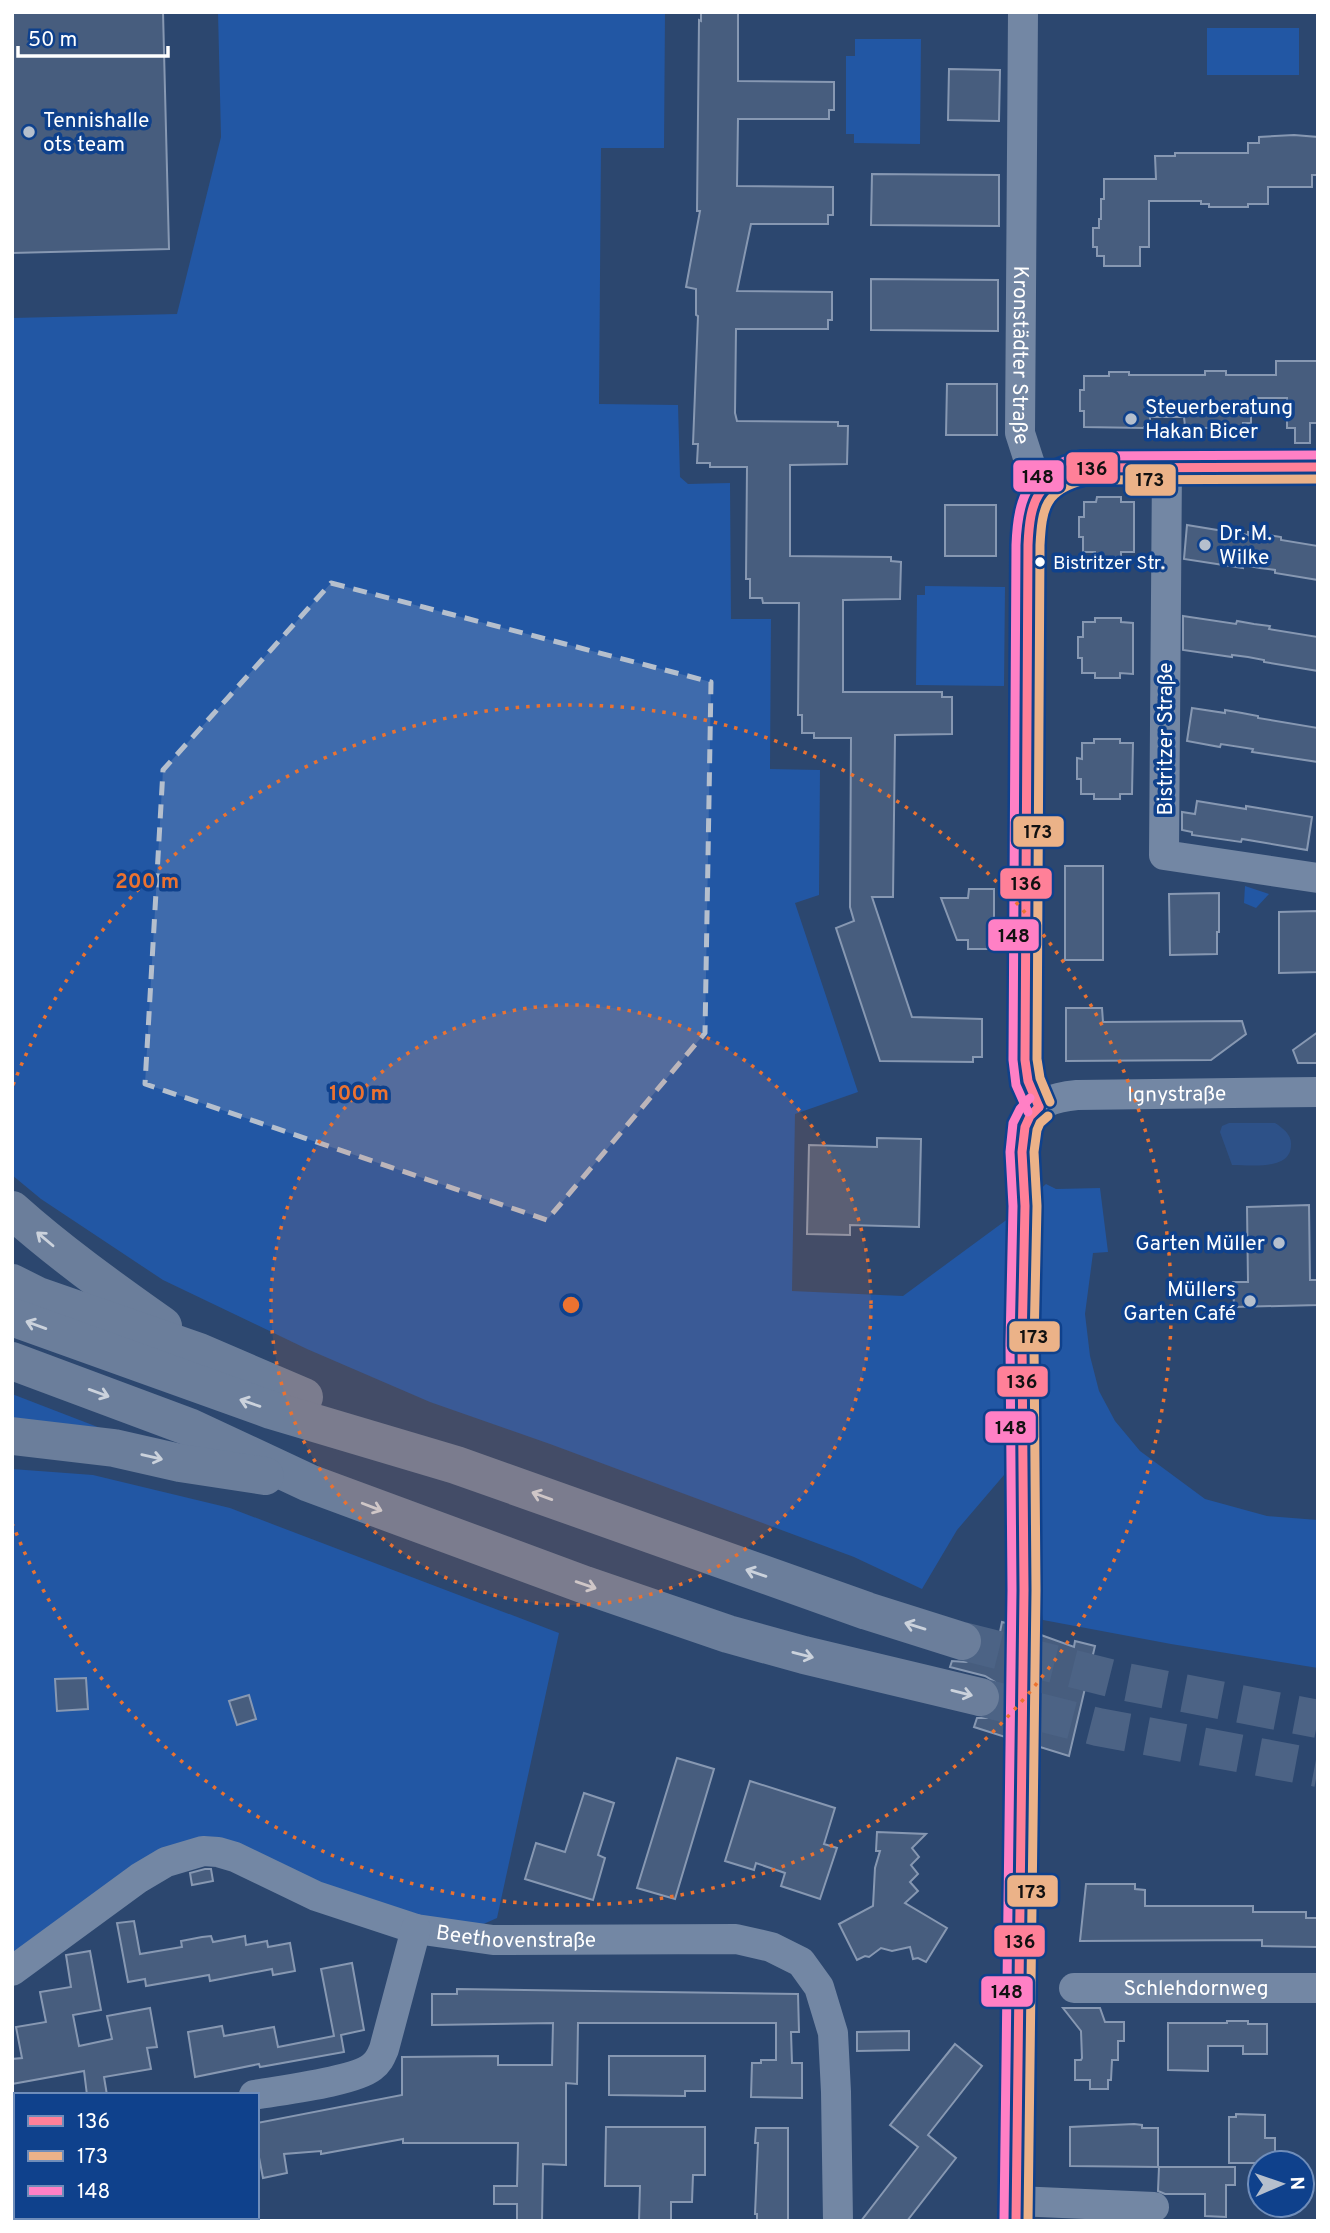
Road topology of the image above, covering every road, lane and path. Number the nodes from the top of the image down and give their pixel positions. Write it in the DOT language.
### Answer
graph roads {
  1 [pos="1023,12"];
  2 [pos="1167,467"];
  3 [pos="1318,467"];
  4 [pos="1043,485"];
  5 [pos="1318,878"];
  6 [pos="1318,1092"];
  7 [pos="1039,1107"];
  8 [pos="12,1209"];
  9 [pos="12,1283"];
  10 [pos="12,1317"];
  11 [pos="199,1352"];
  12 [pos="12,1361"];
  13 [pos="12,1436"];
  14 [pos="456,1465"];
  15 [pos="309,1483"];
  16 [pos="962,1641"];
  17 [pos="980,1697"];
  18 [pos="416,1929"];
  19 [pos="12,1970"];
  20 [pos="1074,1988"];
  21 [pos="1318,1988"];
  22 [pos="259,2094"];
  23 [pos="1154,2207"];
  24 [pos="1016,2211"];
  25 [pos="838,2221"];
  1 -- 4 [label="street, Kronstädter Straße"];
  2 -- 3 [label="street"];
  2 -- 4 [label="street"];
  2 -- 5 [label="street, Bistritzer Straße"];
  4 -- 7 [label="street"];
  6 -- 7 [label="street, Ignystraße"];
  7 -- 24 [label="street, bridge"];
  11 -- 8 [label="highway, one-way"];
  9 -- 11 [label="highway"];
  14 -- 10 [label="highway, one-way"];
  11 -- 14 [label="highway"];
  12 -- 15 [label="highway, one-way"];
  13 -- 15 [label="highway, one-way"];
  16 -- 14 [label="highway, one-way"];
  15 -- 17 [label="highway, one-way"];
  18 -- 19 [label="street, Beethovenstraße"];
  18 -- 22 [label="street"];
  18 -- 25 [label="street, Beethovenstraße"];
  20 -- 21 [label="street, Schlehdornweg"];
  23 -- 24 [label="street"];
}
